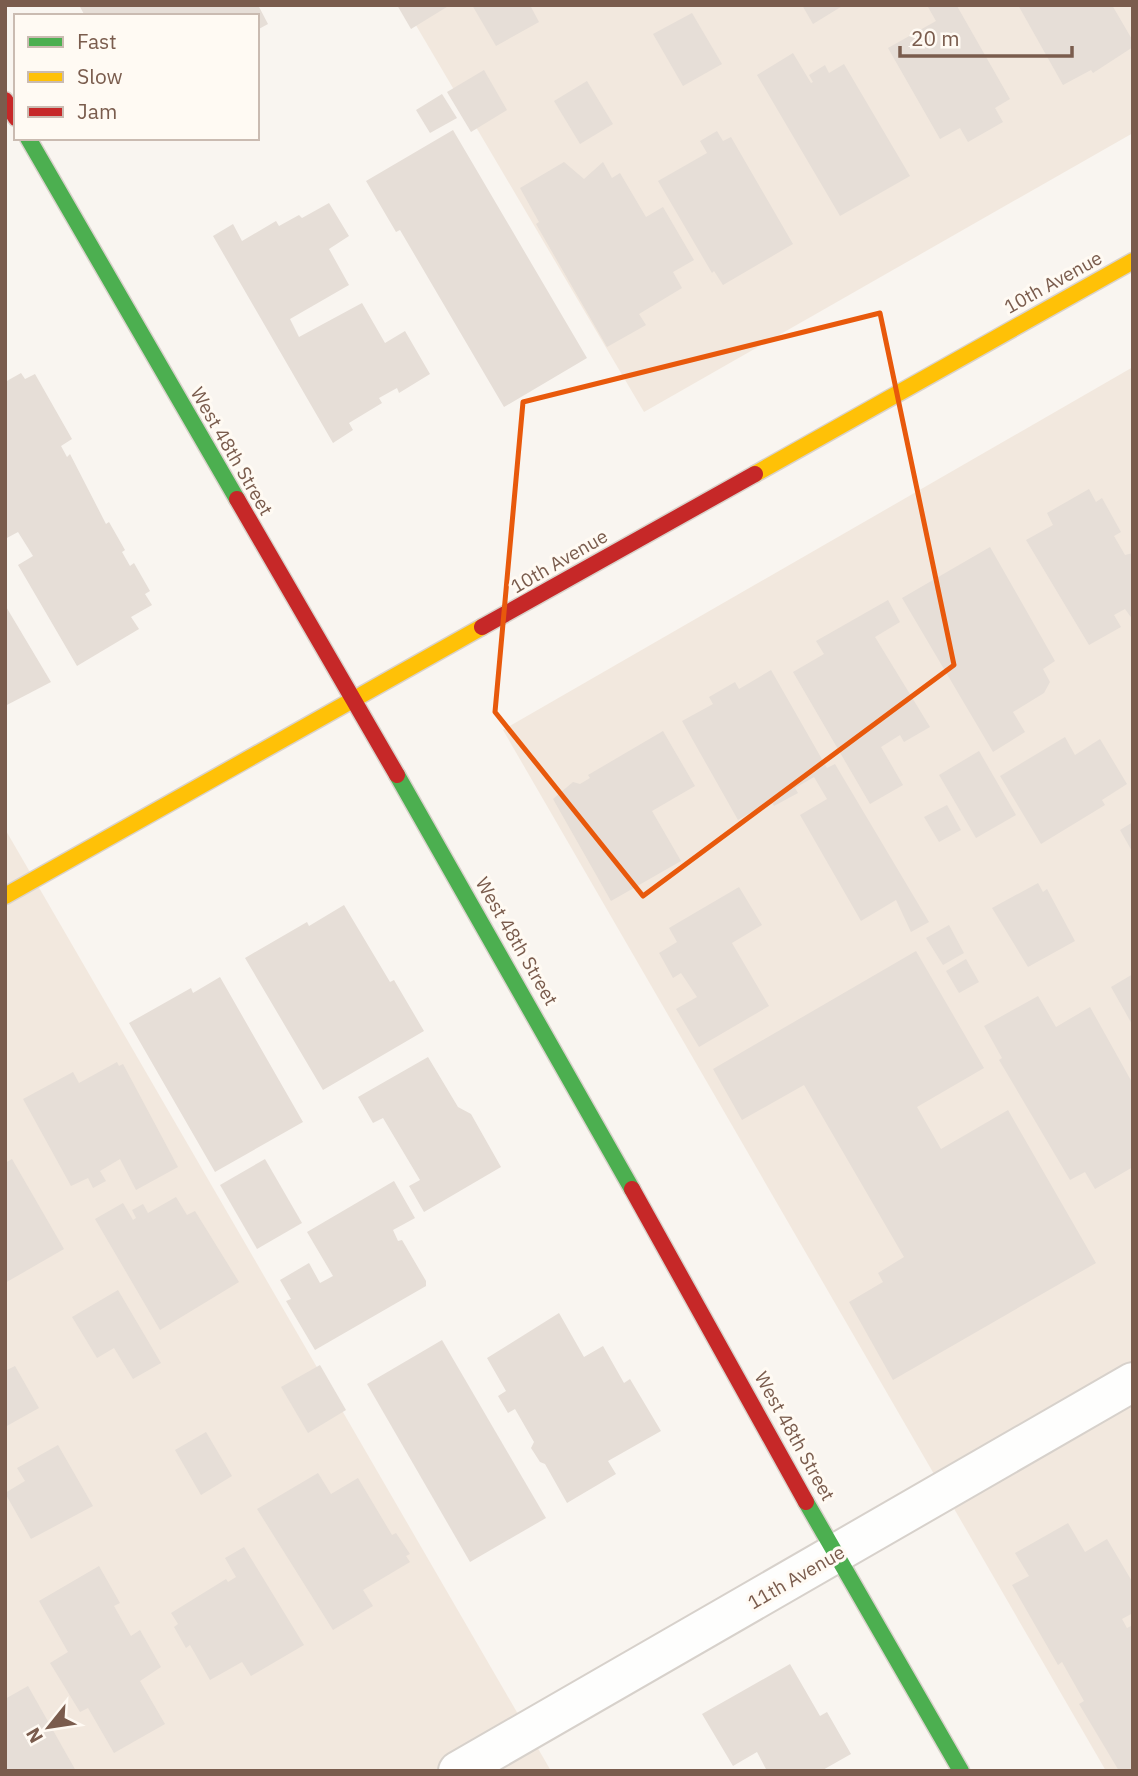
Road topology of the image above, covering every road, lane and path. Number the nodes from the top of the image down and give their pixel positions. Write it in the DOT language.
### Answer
graph roads {
  1 [pos="29,140"];
  2 [pos="1133,261"];
  3 [pos="354,702"];
  4 [pos="5,896"];
  5 [pos="1133,1382"];
  6 [pos="835,1554"];
  7 [pos="458,1771"];
  8 [pos="961,1771"];
  1 -- 3 [label="street, West 48th Street"];
  2 -- 3 [label="street, 10th Avenue"];
  3 -- 4 [label="street, 10th Avenue"];
  3 -- 6 [label="street, West 48th Street"];
  5 -- 6 [label="street, 11th Avenue"];
  6 -- 7 [label="street, 11th Avenue"];
  6 -- 8 [label="street, West 48th Street"];
}
